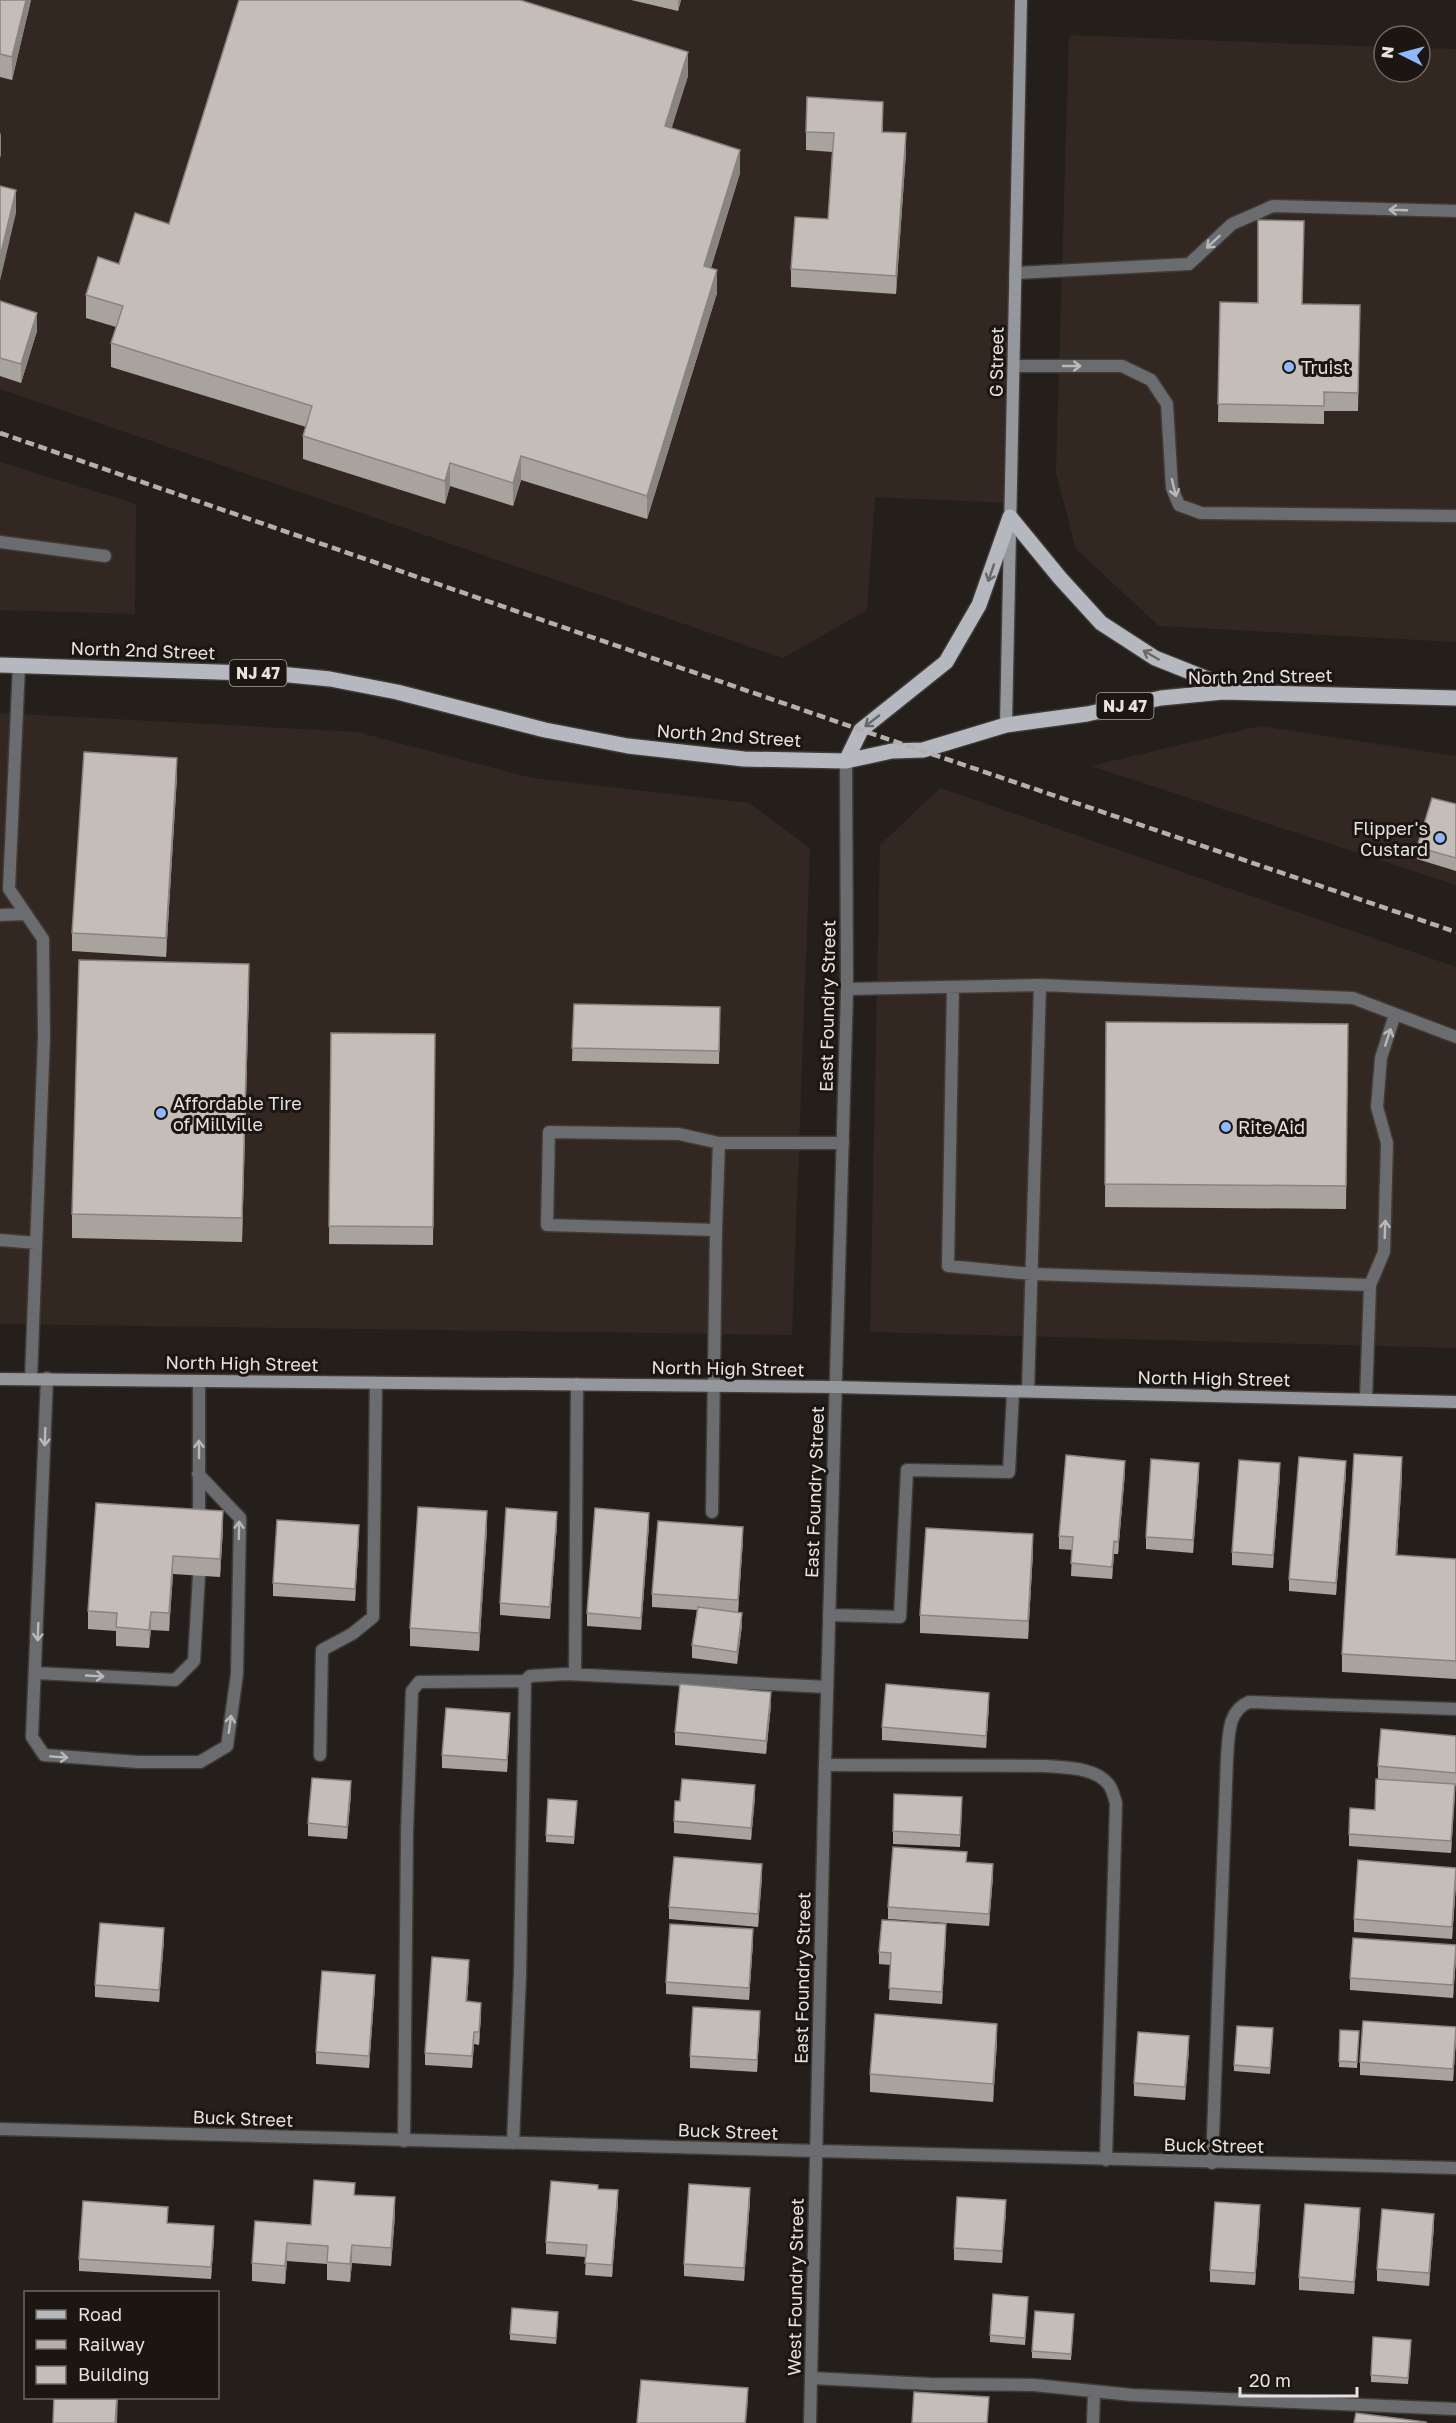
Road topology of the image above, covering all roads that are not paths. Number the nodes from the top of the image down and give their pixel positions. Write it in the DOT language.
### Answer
graph roads {
  1 [pos="1021,0"];
  2 [pos="1456,212"];
  3 [pos="1016,273"];
  4 [pos="1014,366"];
  5 [pos="1456,516"];
  6 [pos="1010,518"];
  7 [pos="0,542"];
  8 [pos="105,556"];
  9 [pos="0,664"];
  10 [pos="19,665"];
  11 [pos="1244,693"];
  12 [pos="1456,698"];
  13 [pos="1006,725"];
  14 [pos="846,761"];
  15 [pos="26,914"];
  16 [pos="0,915"];
  17 [pos="1040,985"];
  18 [pos="953,987"];
  19 [pos="847,989"];
  20 [pos="1395,1014"];
  21 [pos="1456,1037"];
  22 [pos="719,1143"];
  23 [pos="843,1143"];
  24 [pos="716,1230"];
  25 [pos="0,1240"];
  26 [pos="36,1243"];
  27 [pos="1032,1274"];
  28 [pos="1370,1285"];
  29 [pos="47,1378"];
  30 [pos="0,1379"];
  31 [pos="31,1379"];
  32 [pos="199,1381"];
  33 [pos="376,1383"];
  34 [pos="577,1384"];
  35 [pos="714,1386"];
  36 [pos="835,1387"];
  37 [pos="1013,1392"];
  38 [pos="1028,1392"];
  39 [pos="1366,1400"];
  40 [pos="1456,1402"];
  41 [pos="198,1474"];
  42 [pos="712,1512"];
  43 [pos="198,1529"];
  44 [pos="200,1575"];
  45 [pos="829,1615"];
  46 [pos="36,1673"];
  47 [pos="574,1674"];
  48 [pos="525,1681"];
  49 [pos="827,1687"];
  50 [pos="1456,1709"];
  51 [pos="320,1755"];
  52 [pos="825,1765"];
  53 [pos="0,2129"];
  54 [pos="404,2141"];
  55 [pos="513,2144"];
  56 [pos="816,2152"];
  57 [pos="1106,2160"];
  58 [pos="1212,2163"];
  59 [pos="1456,2168"];
  60 [pos="811,2378"];
  61 [pos="1094,2391"];
  62 [pos="1456,2409"];
  63 [pos="810,2423"];
  64 [pos="1093,2423"];
  1 -- 3 [label="street, G Street"];
  2 -- 3 [label="street, one-way"];
  3 -- 4 [label="street, G Street"];
  4 -- 5 [label="street, one-way"];
  4 -- 6 [label="street, G Street"];
  11 -- 6 [label="main road, one-way"];
  6 -- 13 [label="street, G Street"];
  6 -- 14 [label="main road, one-way"];
  7 -- 8 [label="street"];
  9 -- 10 [label="main road, North 2nd Street / NJ 47"];
  10 -- 14 [label="main road, North 2nd Street / NJ 47"];
  10 -- 15 [label="street"];
  11 -- 12 [label="main road, North 2nd Street / NJ 47"];
  11 -- 13 [label="main road, North 2nd Street / NJ 47"];
  13 -- 14 [label="main road, North 2nd Street / NJ 47"];
  14 -- 19 [label="street, East Foundry Street"];
  15 -- 16 [label="street"];
  15 -- 26 [label="street"];
  17 -- 18 [label="street"];
  17 -- 20 [label="street"];
  17 -- 27 [label="street"];
  18 -- 19 [label="street"];
  18 -- 27 [label="street"];
  19 -- 23 [label="street, East Foundry Street"];
  20 -- 21 [label="street"];
  28 -- 20 [label="street, one-way"];
  22 -- 23 [label="street"];
  22 -- 24 [label="street"];
  22 -- 24 [label="street"];
  23 -- 36 [label="street, East Foundry Street"];
  24 -- 35 [label="street"];
  25 -- 26 [label="street"];
  26 -- 31 [label="street"];
  27 -- 28 [label="street"];
  27 -- 38 [label="street"];
  28 -- 39 [label="street"];
  29 -- 31 [label="street, North High Street"];
  29 -- 32 [label="street, North High Street"];
  29 -- 46 [label="street, one-way"];
  30 -- 31 [label="street, North High Street"];
  32 -- 33 [label="street, North High Street"];
  41 -- 32 [label="street, one-way"];
  33 -- 34 [label="street, North High Street"];
  33 -- 51 [label="street"];
  34 -- 35 [label="street, North High Street"];
  34 -- 47 [label="street"];
  35 -- 36 [label="street, North High Street"];
  35 -- 42 [label="street"];
  36 -- 37 [label="street, North High Street"];
  36 -- 45 [label="street, East Foundry Street"];
  37 -- 38 [label="street, North High Street"];
  37 -- 45 [label="street"];
  38 -- 39 [label="street, North High Street"];
  39 -- 40 [label="street, North High Street"];
  41 -- 43 [label="street"];
  46 -- 41 [label="street, one-way"];
  46 -- 44 [label="street, one-way"];
  45 -- 49 [label="street, East Foundry Street"];
  47 -- 48 [label="street"];
  47 -- 49 [label="street"];
  48 -- 54 [label="street"];
  48 -- 55 [label="street"];
  49 -- 52 [label="street, East Foundry Street"];
  50 -- 58 [label="street"];
  52 -- 56 [label="street, East Foundry Street"];
  52 -- 57 [label="street"];
  53 -- 54 [label="street, Buck Street"];
  54 -- 55 [label="street, Buck Street"];
  55 -- 56 [label="street, Buck Street"];
  56 -- 57 [label="street, Buck Street"];
  56 -- 60 [label="street, West Foundry Street"];
  57 -- 58 [label="street, Buck Street"];
  58 -- 59 [label="street, Buck Street"];
  60 -- 61 [label="street"];
  60 -- 63 [label="street, West Foundry Street"];
  61 -- 62 [label="street"];
  61 -- 64 [label="street"];
}
